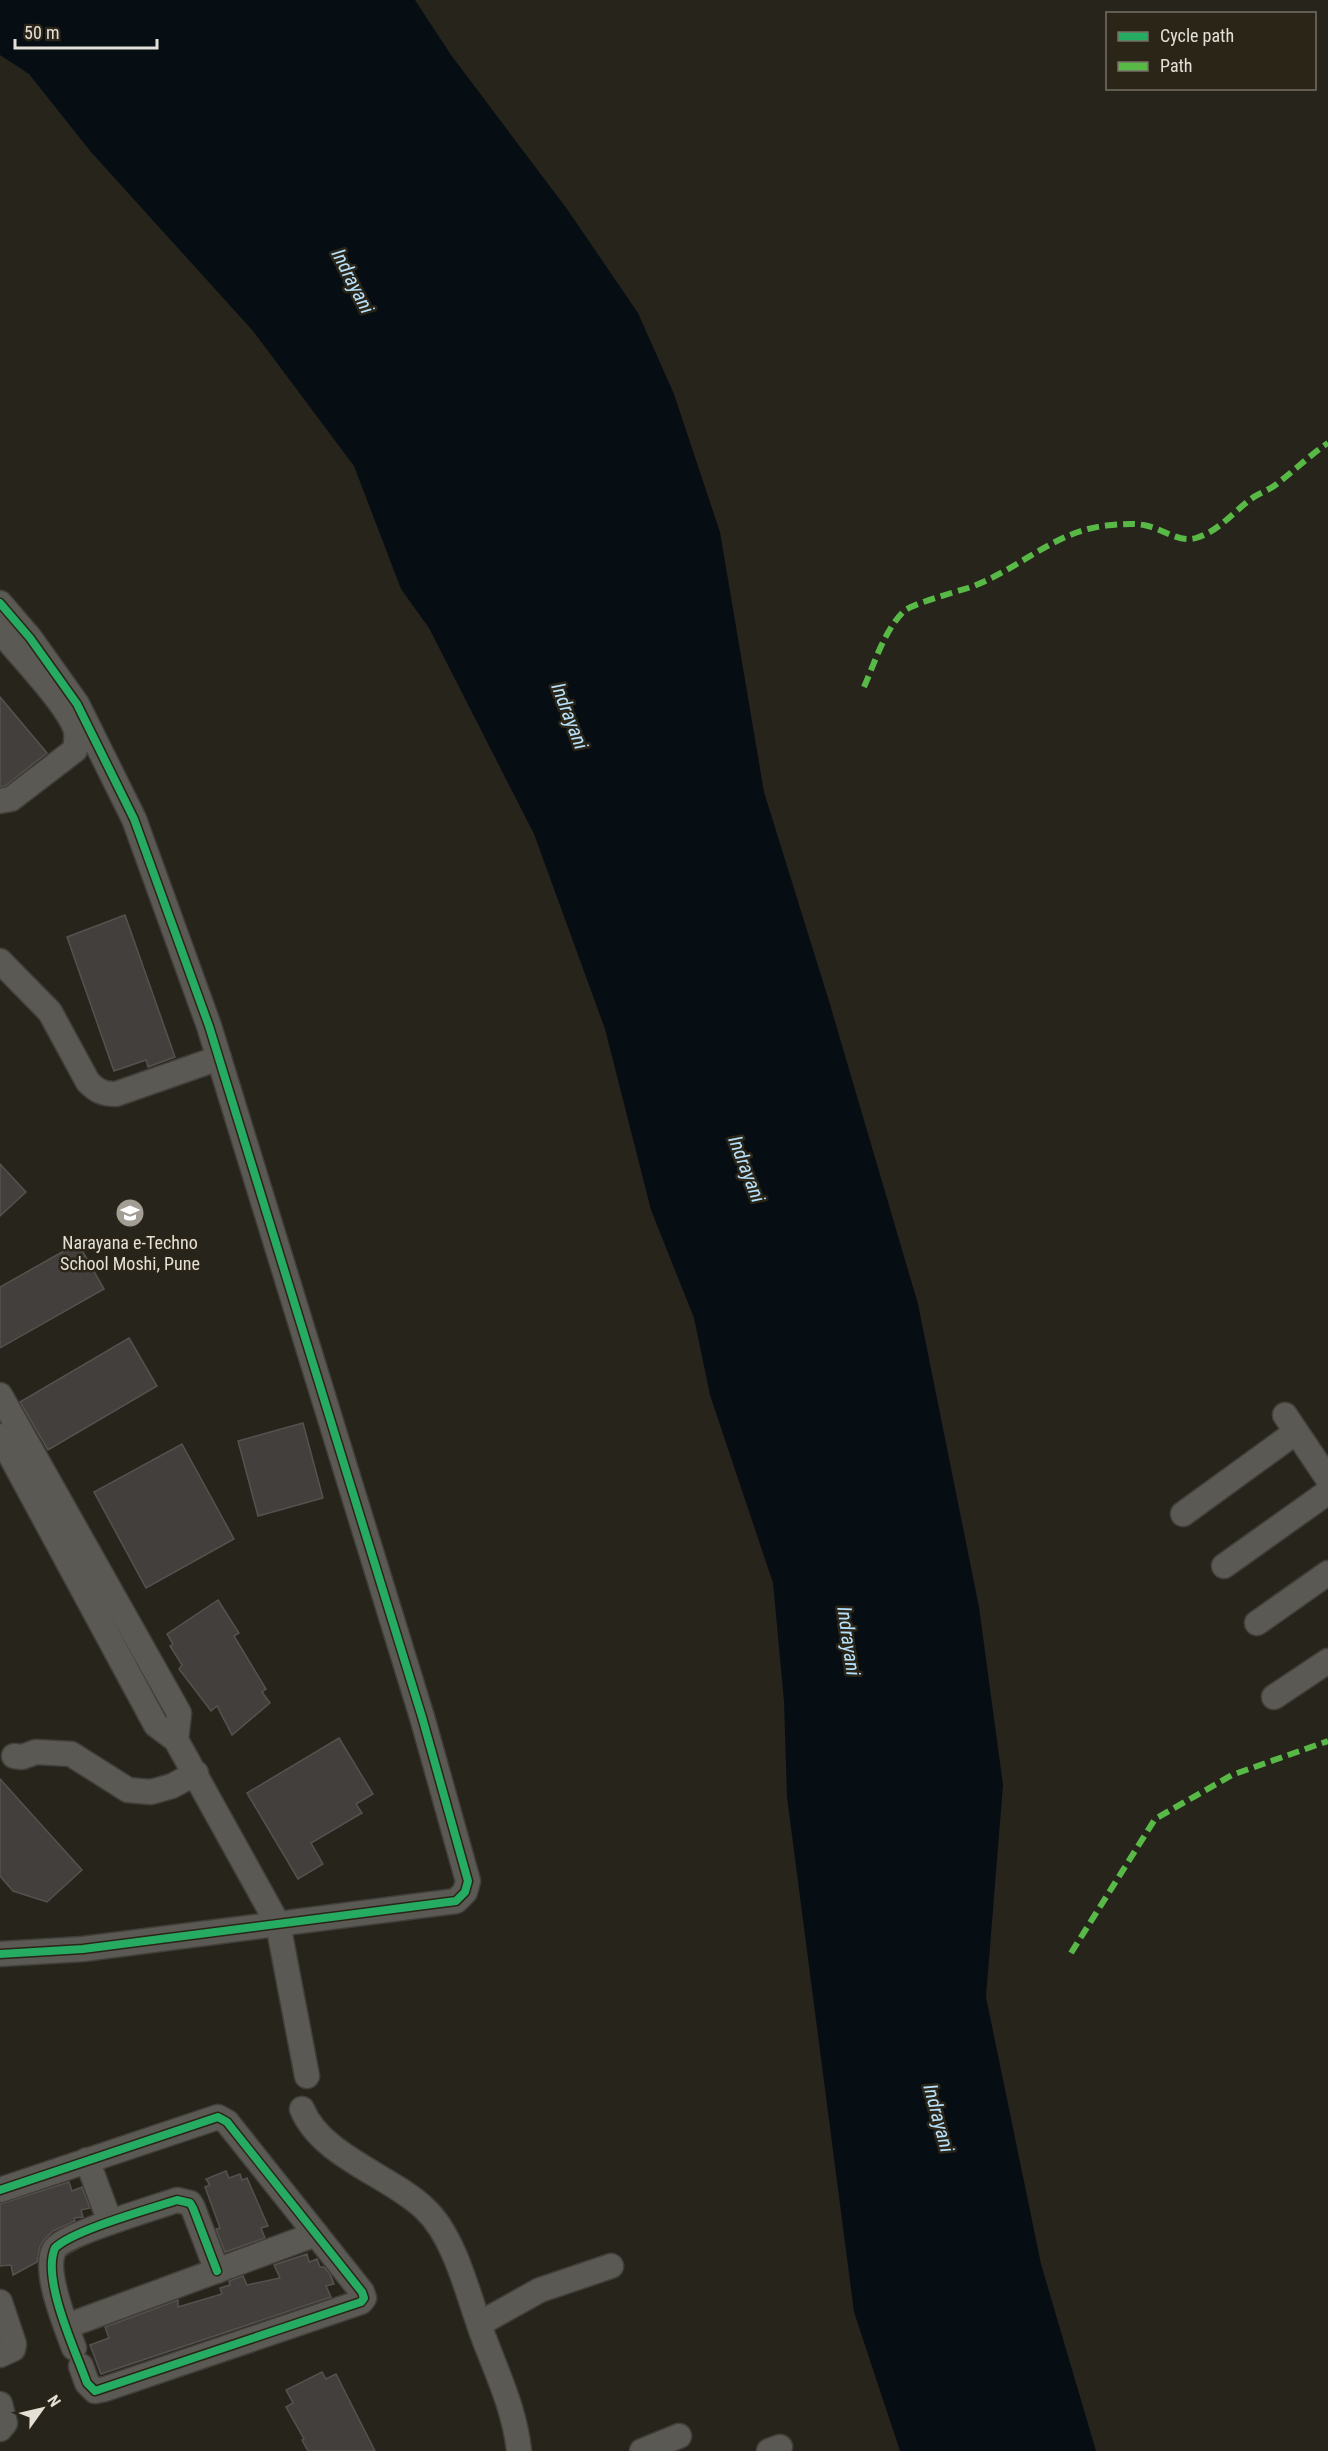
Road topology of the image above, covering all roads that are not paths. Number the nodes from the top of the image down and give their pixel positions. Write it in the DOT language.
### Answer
graph roads {
  1 [pos="0,603"];
  2 [pos="0,631"];
  3 [pos="0,801"];
  4 [pos="0,961"];
  5 [pos="219,1058"];
  6 [pos="0,1395"];
  7 [pos="0,1436"];
  8 [pos="1320,1450"];
  9 [pos="1328,1479"];
  10 [pos="1328,1491"];
  11 [pos="1183,1514"];
  12 [pos="1224,1566"];
  13 [pos="1328,1573"];
  14 [pos="107,1609"];
  15 [pos="1257,1623"];
  16 [pos="1328,1661"];
  17 [pos="1274,1697"];
  18 [pos="14,1756"];
  19 [pos="196,1773"];
  20 [pos="278,1924"];
  21 [pos="0,1954"];
  22 [pos="307,2076"];
  23 [pos="302,2109"];
  24 [pos="87,2160"];
  25 [pos="0,2190"];
  26 [pos="110,2222"];
  27 [pos="316,2234"];
  28 [pos="610,2266"];
  29 [pos="217,2271"];
  30 [pos="0,2302"];
  31 [pos="479,2324"];
  32 [pos="74,2347"];
  33 [pos="0,2355"];
  34 [pos="0,2404"];
  35 [pos="0,2428"];
  36 [pos="679,2436"];
  37 [pos="519,2451"];
  38 [pos="642,2451"];
  1 -- 5 [label="street"];
  2 -- 3 [label="street"];
  4 -- 5 [label="street"];
  5 -- 20 [label="street"];
  6 -- 14 [label="street"];
  7 -- 14 [label="street"];
  8 -- 9 [label="street"];
  8 -- 11 [label="street"];
  10 -- 12 [label="street"];
  13 -- 15 [label="street"];
  14 -- 19 [label="street"];
  16 -- 17 [label="street"];
  18 -- 19 [label="street"];
  19 -- 20 [label="street"];
  20 -- 21 [label="street"];
  20 -- 22 [label="street"];
  23 -- 31 [label="street"];
  24 -- 25 [label="street"];
  24 -- 26 [label="street"];
  24 -- 27 [label="street"];
  26 -- 29 [label="street"];
  26 -- 32 [label="street"];
  27 -- 29 [label="street"];
  27 -- 32 [label="street"];
  28 -- 31 [label="street"];
  29 -- 32 [label="street"];
  30 -- 33 [label="street"];
  31 -- 37 [label="street"];
  34 -- 35 [label="street"];
  36 -- 38 [label="street"];
}
